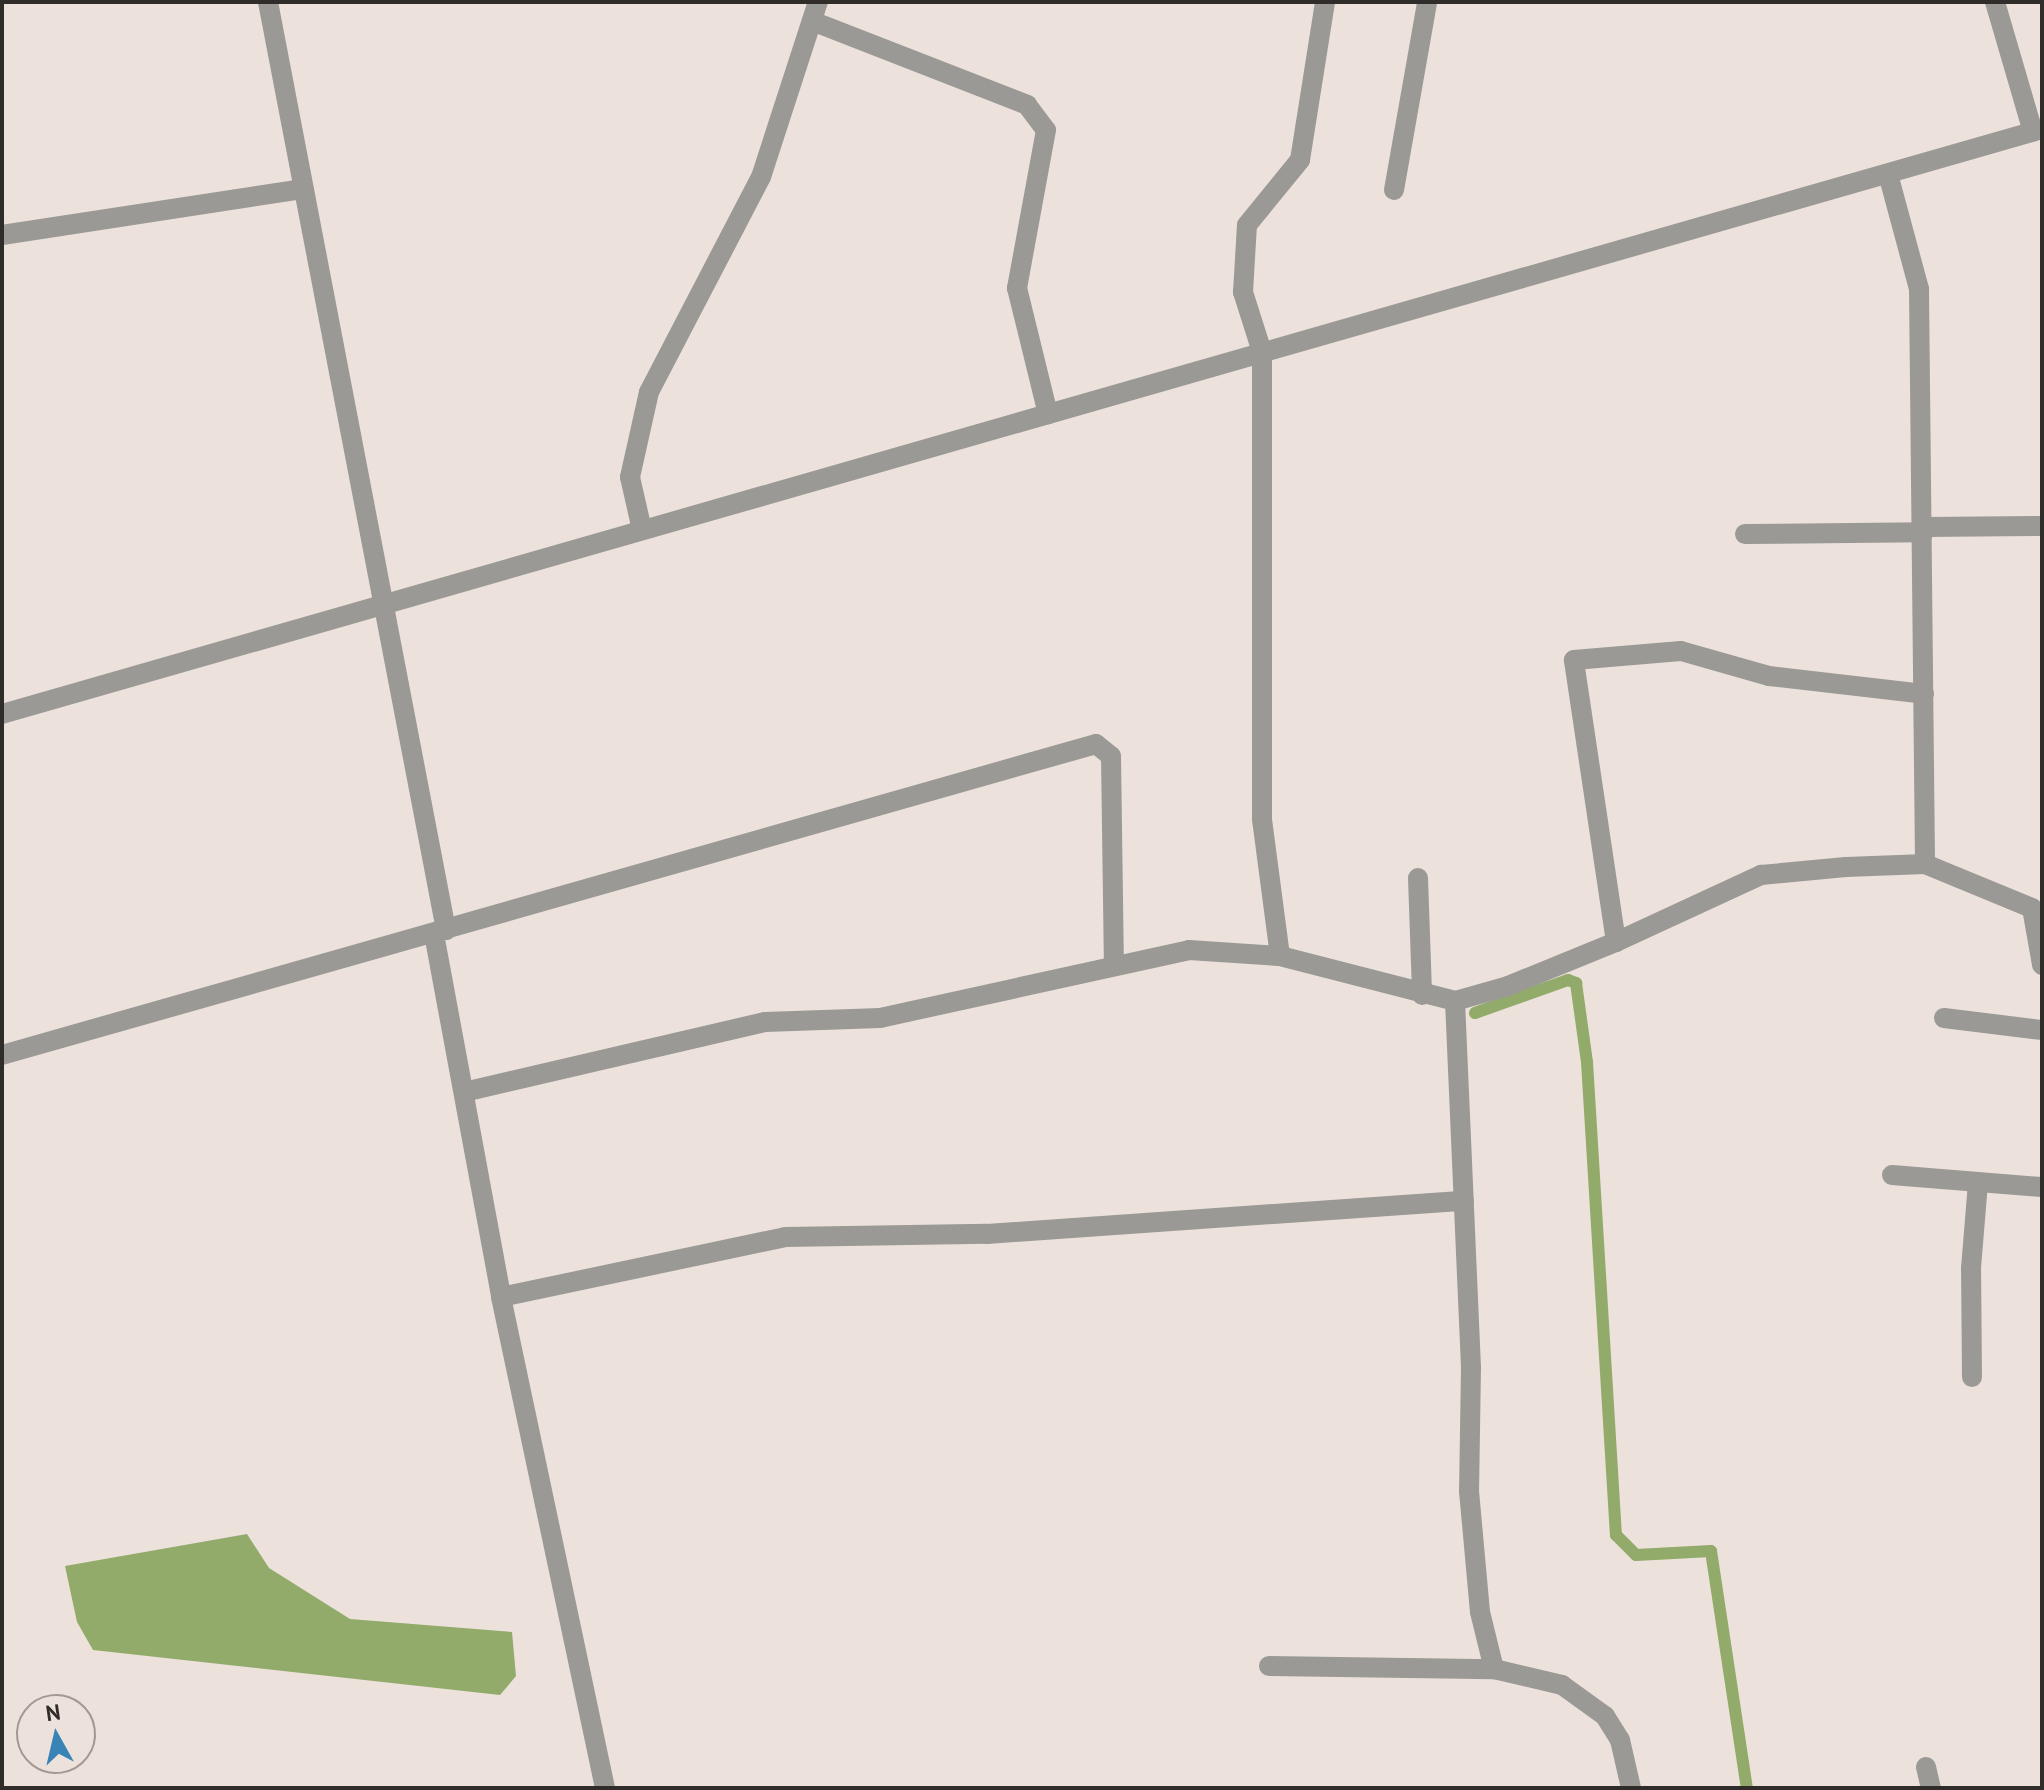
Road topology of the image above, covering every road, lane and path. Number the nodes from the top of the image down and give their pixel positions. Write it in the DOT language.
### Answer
graph roads {
  1 [pos="268,2"];
  2 [pos="1325,2"];
  3 [pos="1427,2"];
  4 [pos="1995,2"];
  5 [pos="815,12"];
  6 [pos="2038,131"];
  7 [pos="1888,174"];
  8 [pos="304,189"];
  9 [pos="1394,190"];
  10 [pos="2,235"];
  11 [pos="1262,352"];
  12 [pos="1048,414"];
  13 [pos="2042,526"];
  14 [pos="642,530"];
  15 [pos="1924,530"];
  16 [pos="1745,534"];
  17 [pos="383,604"];
  18 [pos="1924,694"];
  19 [pos="2,714"];
  20 [pos="1925,864"];
  21 [pos="1418,878"];
  22 [pos="2037,905"];
  23 [pos="440,932"];
  24 [pos="1616,942"];
  25 [pos="1280,956"];
  26 [pos="2042,965"];
  27 [pos="1114,966"];
  28 [pos="1422,995"];
  29 [pos="1455,1001"];
  30 [pos="1944,1018"];
  31 [pos="2042,1030"];
  32 [pos="2,1055"];
  33 [pos="464,1092"];
  34 [pos="1892,1175"];
  35 [pos="1978,1182"];
  36 [pos="2042,1187"];
  37 [pos="1464,1201"];
  38 [pos="501,1297"];
  39 [pos="1972,1377"];
  40 [pos="1269,1666"];
  41 [pos="1494,1669"];
  42 [pos="1926,1767"];
  43 [pos="605,1788"];
  44 [pos="1631,1788"];
  45 [pos="1931,1788"];
  1 -- 8 [label="street"];
  2 -- 11 [label="street"];
  3 -- 9 [label="street"];
  4 -- 6 [label="street"];
  5 -- 12 [label="street"];
  5 -- 14 [label="street"];
  6 -- 7 [label="street"];
  7 -- 11 [label="street"];
  7 -- 15 [label="street"];
  8 -- 10 [label="street"];
  8 -- 17 [label="street"];
  11 -- 12 [label="street"];
  11 -- 25 [label="street"];
  12 -- 14 [label="street"];
  13 -- 15 [label="street"];
  14 -- 17 [label="street"];
  15 -- 16 [label="street"];
  15 -- 18 [label="street"];
  17 -- 19 [label="street"];
  17 -- 23 [label="street"];
  18 -- 20 [label="street"];
  18 -- 24 [label="street"];
  20 -- 22 [label="street"];
  20 -- 24 [label="street"];
  21 -- 28 [label="street"];
  22 -- 26 [label="street"];
  23 -- 27 [label="street"];
  23 -- 32 [label="street"];
  23 -- 33 [label="street"];
  24 -- 29 [label="street"];
  25 -- 27 [label="street"];
  25 -- 28 [label="street"];
  27 -- 33 [label="street"];
  28 -- 29 [label="street"];
  29 -- 37 [label="street"];
  30 -- 31 [label="street"];
  33 -- 38 [label="street"];
  34 -- 35 [label="street"];
  35 -- 36 [label="street"];
  35 -- 39 [label="street"];
  37 -- 38 [label="street"];
  37 -- 41 [label="street"];
  38 -- 43 [label="street"];
  40 -- 41 [label="street"];
  41 -- 44 [label="street"];
  42 -- 45 [label="street"];
}
